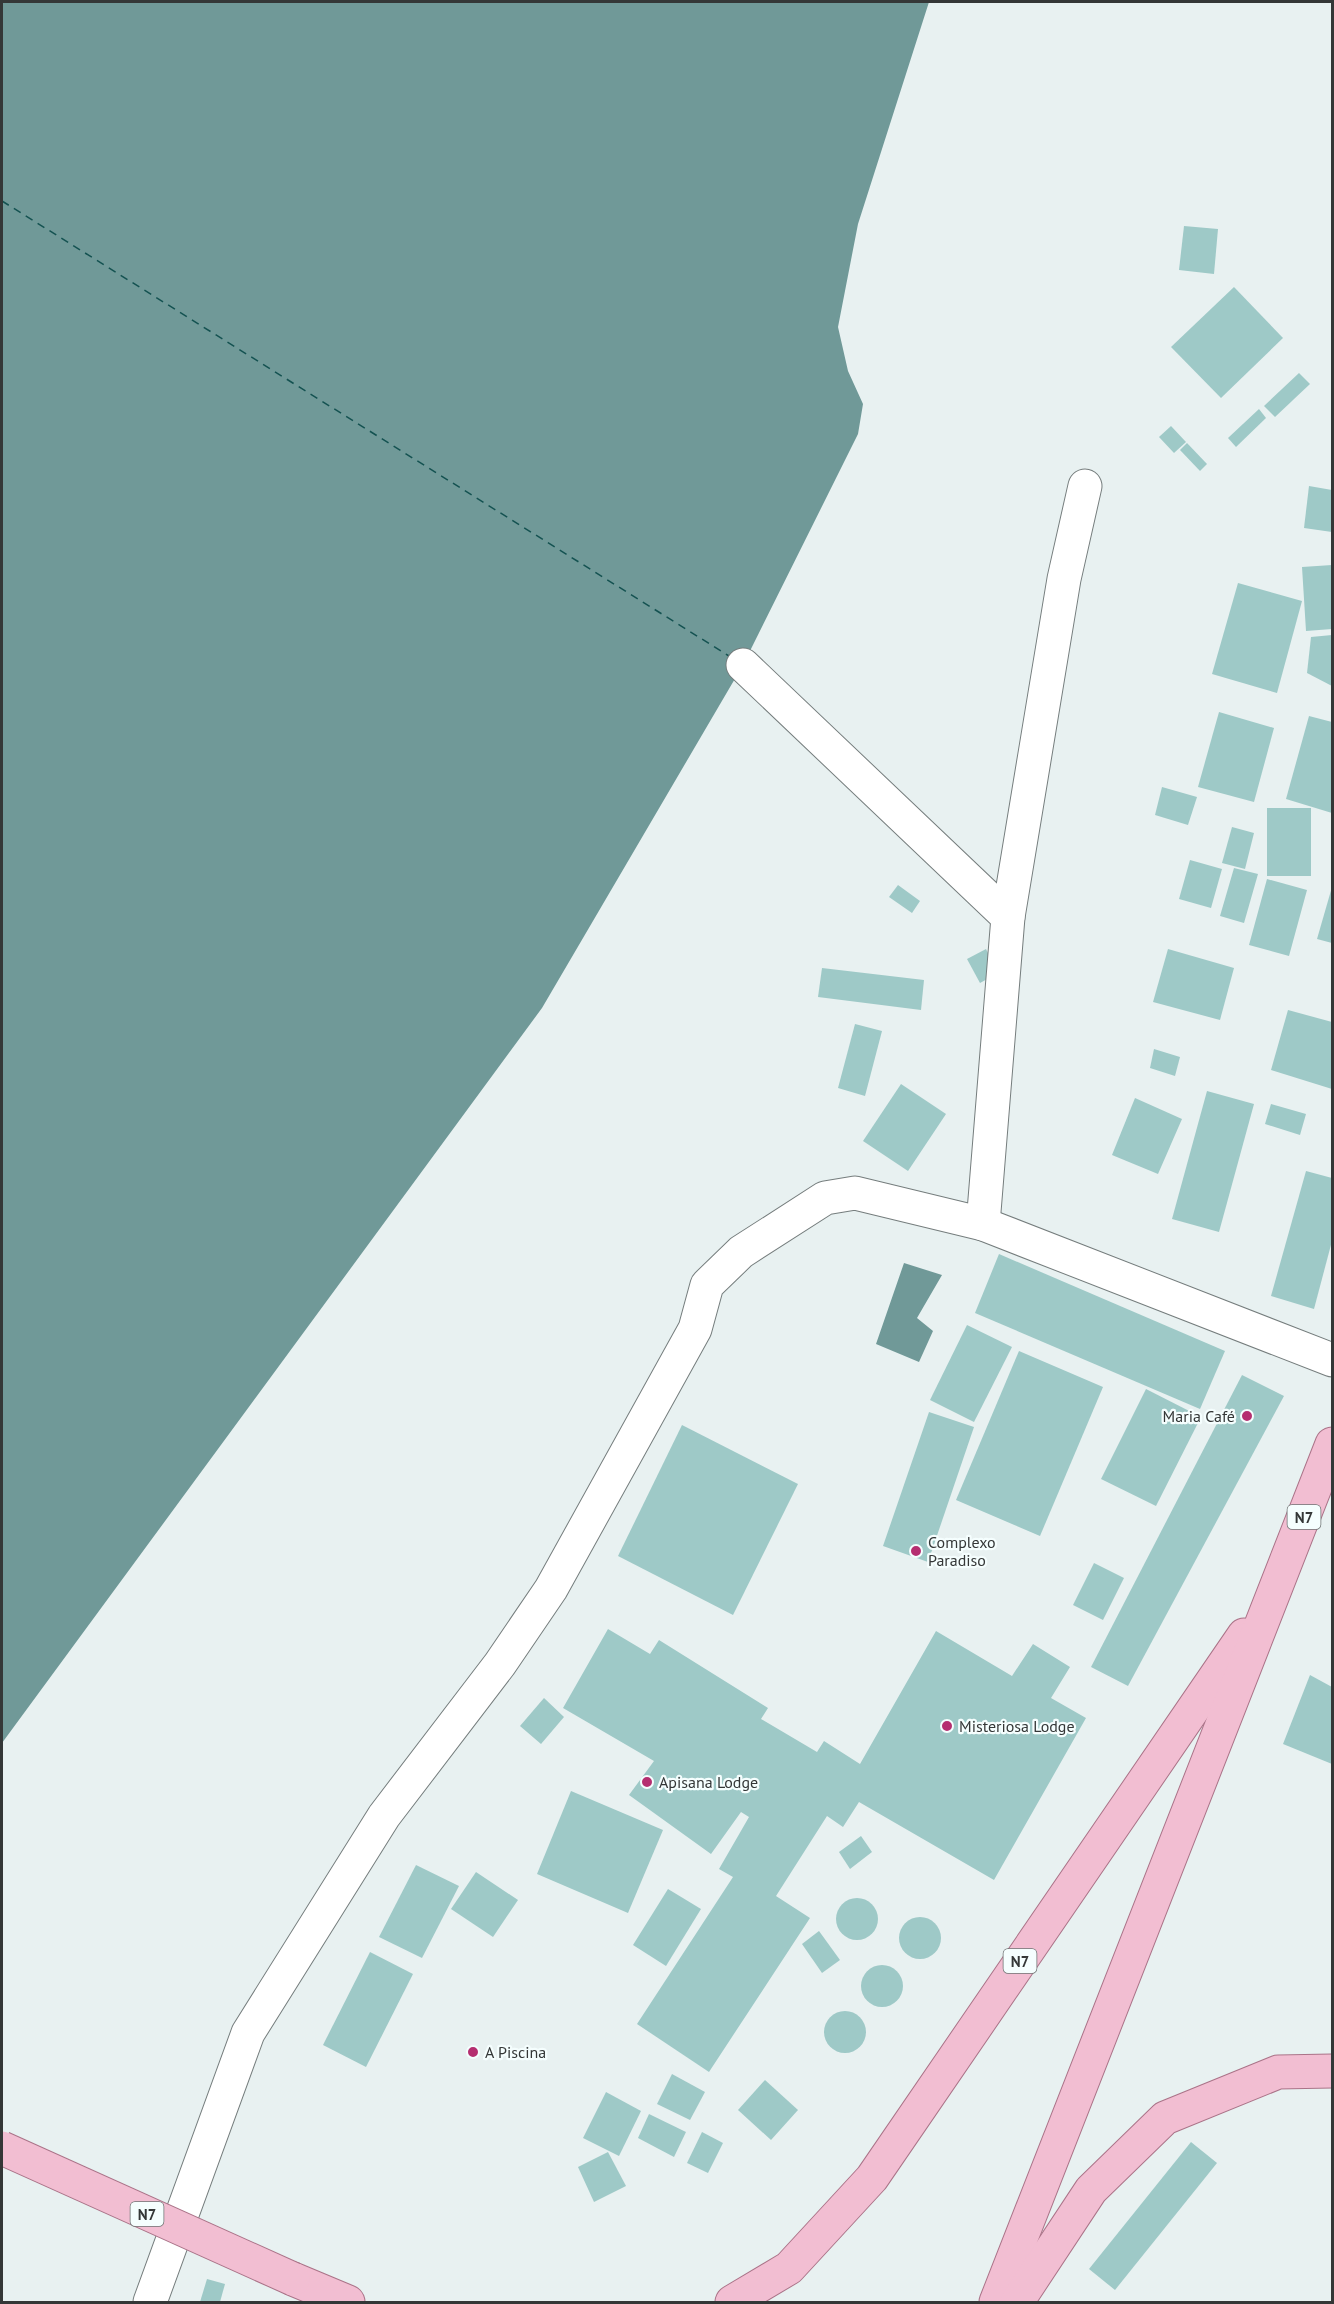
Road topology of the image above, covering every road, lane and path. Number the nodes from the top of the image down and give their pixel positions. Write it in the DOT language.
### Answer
graph roads {
  1 [pos="1085,486"];
  2 [pos="743,665"];
  3 [pos="1008,917"];
  4 [pos="983,1224"];
  5 [pos="1332,1360"];
  6 [pos="1332,1444"];
  7 [pos="1276,1589"];
  8 [pos="1332,2070"];
  9 [pos="2,2148"];
  10 [pos="150,2302"];
  11 [pos="348,2302"];
  12 [pos="732,2302"];
  13 [pos="996,2302"];
  14 [pos="1017,2302"];
  1 -- 3 [label="street"];
  2 -- 3 [label="street"];
  3 -- 4 [label="street"];
  4 -- 5 [label="street"];
  4 -- 10 [label="street"];
  6 -- 7 [label="main road, N7"];
  7 -- 12 [label="main road, N7"];
  7 -- 13 [label="main road, N7"];
  8 -- 14 [label="main road"];
  9 -- 11 [label="main road, N7, bridge"];
}
